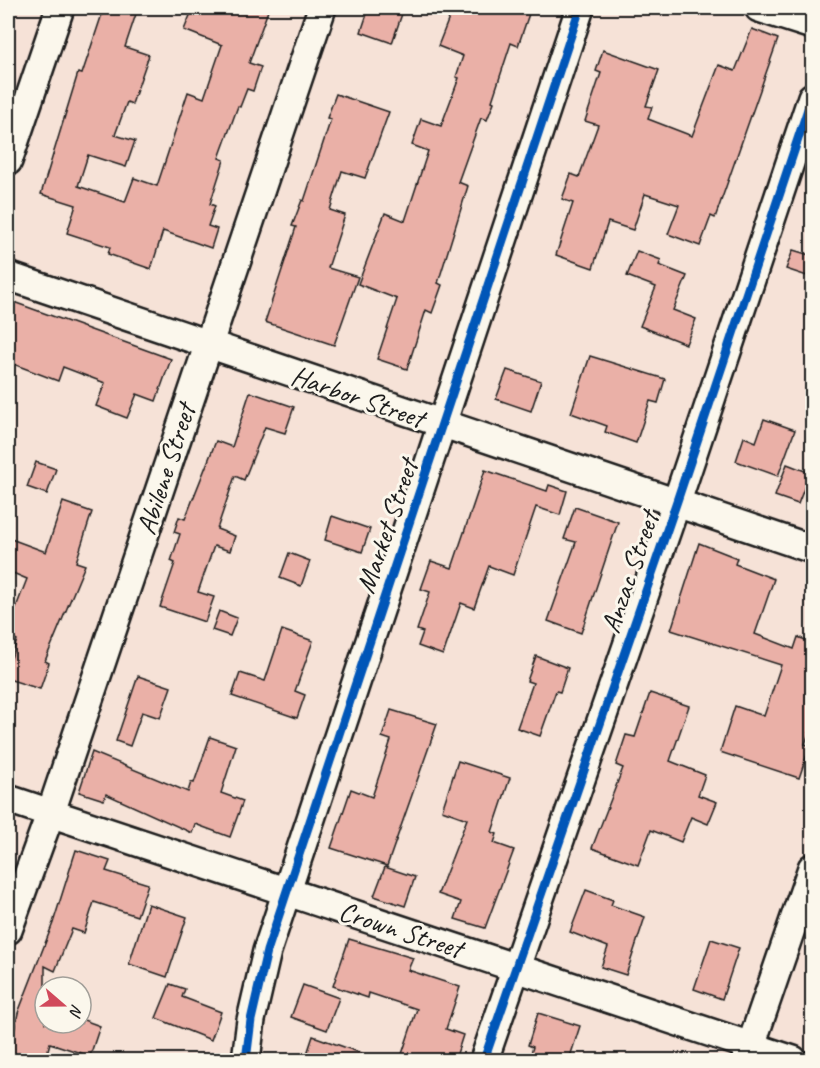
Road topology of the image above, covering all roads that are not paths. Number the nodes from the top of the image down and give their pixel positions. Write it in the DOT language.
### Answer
graph roads {
  1 [pos="60,8"];
  2 [pos="321,8"];
  3 [pos="580,8"];
  4 [pos="759,8"];
  5 [pos="813,25"];
  6 [pos="813,97"];
  7 [pos="8,161"];
  8 [pos="8,276"];
  9 [pos="207,345"];
  10 [pos="443,425"];
  11 [pos="677,501"];
  12 [pos="813,549"];
  13 [pos="8,799"];
  14 [pos="51,812"];
  15 [pos="813,868"];
  16 [pos="287,892"];
  17 [pos="8,930"];
  18 [pos="517,967"];
  19 [pos="749,1053"];
  20 [pos="246,1060"];
  21 [pos="484,1060"];
  22 [pos="793,1060"];
  1 -- 7 [label="street"];
  2 -- 9 [label="street, Abilene Street"];
  3 -- 10 [label="street, Market Street"];
  4 -- 5 [label="street"];
  6 -- 11 [label="street, Anzac Street"];
  8 -- 9 [label="street, Harbor Street"];
  9 -- 10 [label="street, Harbor Street"];
  9 -- 14 [label="street, Abilene Street"];
  10 -- 11 [label="street, Harbor Street"];
  10 -- 16 [label="street, Market Street"];
  11 -- 12 [label="street, Harbor Street"];
  11 -- 18 [label="street, Anzac Street"];
  13 -- 14 [label="street, Crown Street"];
  14 -- 16 [label="street, Crown Street"];
  14 -- 17 [label="street, Abilene Street"];
  15 -- 19 [label="street"];
  16 -- 18 [label="street, Crown Street"];
  16 -- 20 [label="street, Market Street"];
  18 -- 19 [label="street, Crown Street"];
  18 -- 21 [label="street, Anzac Street"];
  19 -- 22 [label="street, Crown Street"];
}
